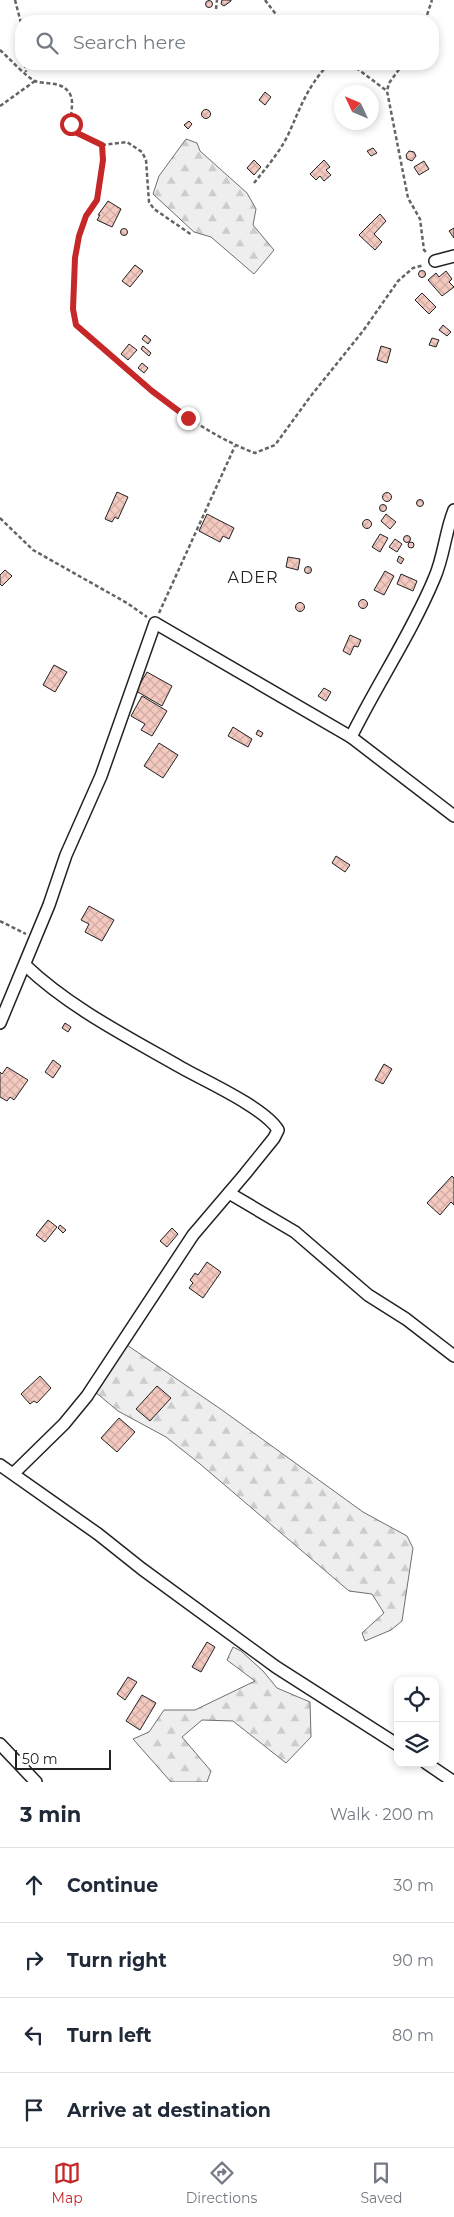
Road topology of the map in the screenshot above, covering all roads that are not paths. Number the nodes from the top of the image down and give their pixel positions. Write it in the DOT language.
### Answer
graph roads {
  1 [pos="454,256"];
  2 [pos="435,261"];
  3 [pos="454,510"];
  4 [pos="351,737"];
  5 [pos="454,816"];
  6 [pos="25,965"];
  7 [pos="0,1023"];
  8 [pos="229,1193"];
  9 [pos="454,1356"];
  10 [pos="1,1467"];
  11 [pos="14,1473"];
  12 [pos="394,1742"];
  13 [pos="0,1744"];
  14 [pos="432,1767"];
  15 [pos="36,1782"];
  16 [pos="454,1782"];
  1 -- 2 [label="street"];
  3 -- 4 [label="street"];
  4 -- 5 [label="street"];
  4 -- 6 [label="street"];
  6 -- 7 [label="street"];
  6 -- 8 [label="street"];
  8 -- 9 [label="street"];
  8 -- 11 [label="street"];
  10 -- 11 [label="street"];
  11 -- 12 [label="street"];
  13 -- 15 [label="street"];
  14 -- 16 [label="street"];
}
